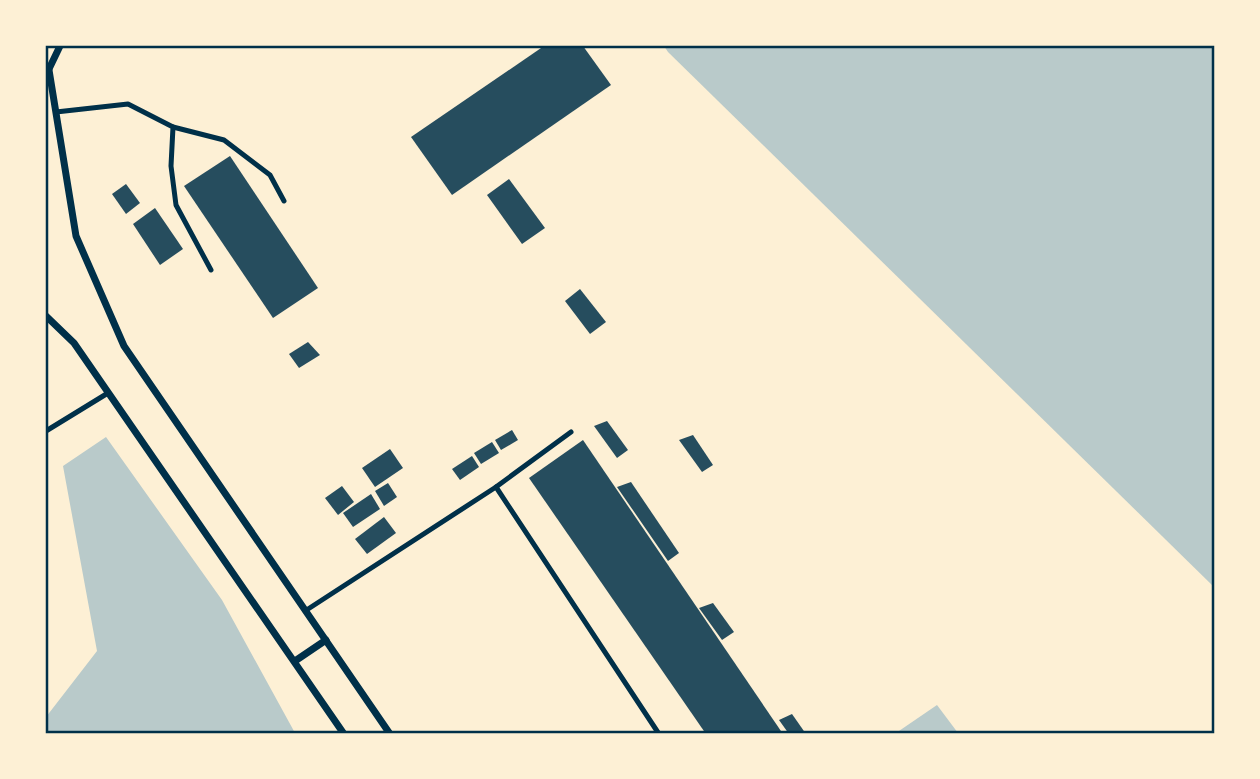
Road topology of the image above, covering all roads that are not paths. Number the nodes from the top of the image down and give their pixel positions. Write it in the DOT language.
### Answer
graph roads {
  1 [pos="60,46"];
  2 [pos="47,72"];
  3 [pos="56,112"];
  4 [pos="173,127"];
  5 [pos="284,201"];
  6 [pos="211,270"];
  7 [pos="46,316"];
  8 [pos="108,393"];
  9 [pos="46,431"];
  10 [pos="571,432"];
  11 [pos="496,487"];
  12 [pos="305,611"];
  13 [pos="326,640"];
  14 [pos="295,661"];
  15 [pos="344,733"];
  16 [pos="390,733"];
  17 [pos="659,733"];
  1 -- 2 [label="street"];
  2 -- 3 [label="street"];
  3 -- 4 [label="lane"];
  3 -- 12 [label="street"];
  4 -- 5 [label="lane"];
  4 -- 6 [label="lane"];
  7 -- 8 [label="street"];
  8 -- 9 [label="lane"];
  8 -- 14 [label="street"];
  10 -- 11 [label="lane"];
  11 -- 12 [label="lane"];
  11 -- 17 [label="lane"];
  12 -- 13 [label="street"];
  13 -- 14 [label="street"];
  13 -- 16 [label="street"];
  14 -- 15 [label="street"];
}
